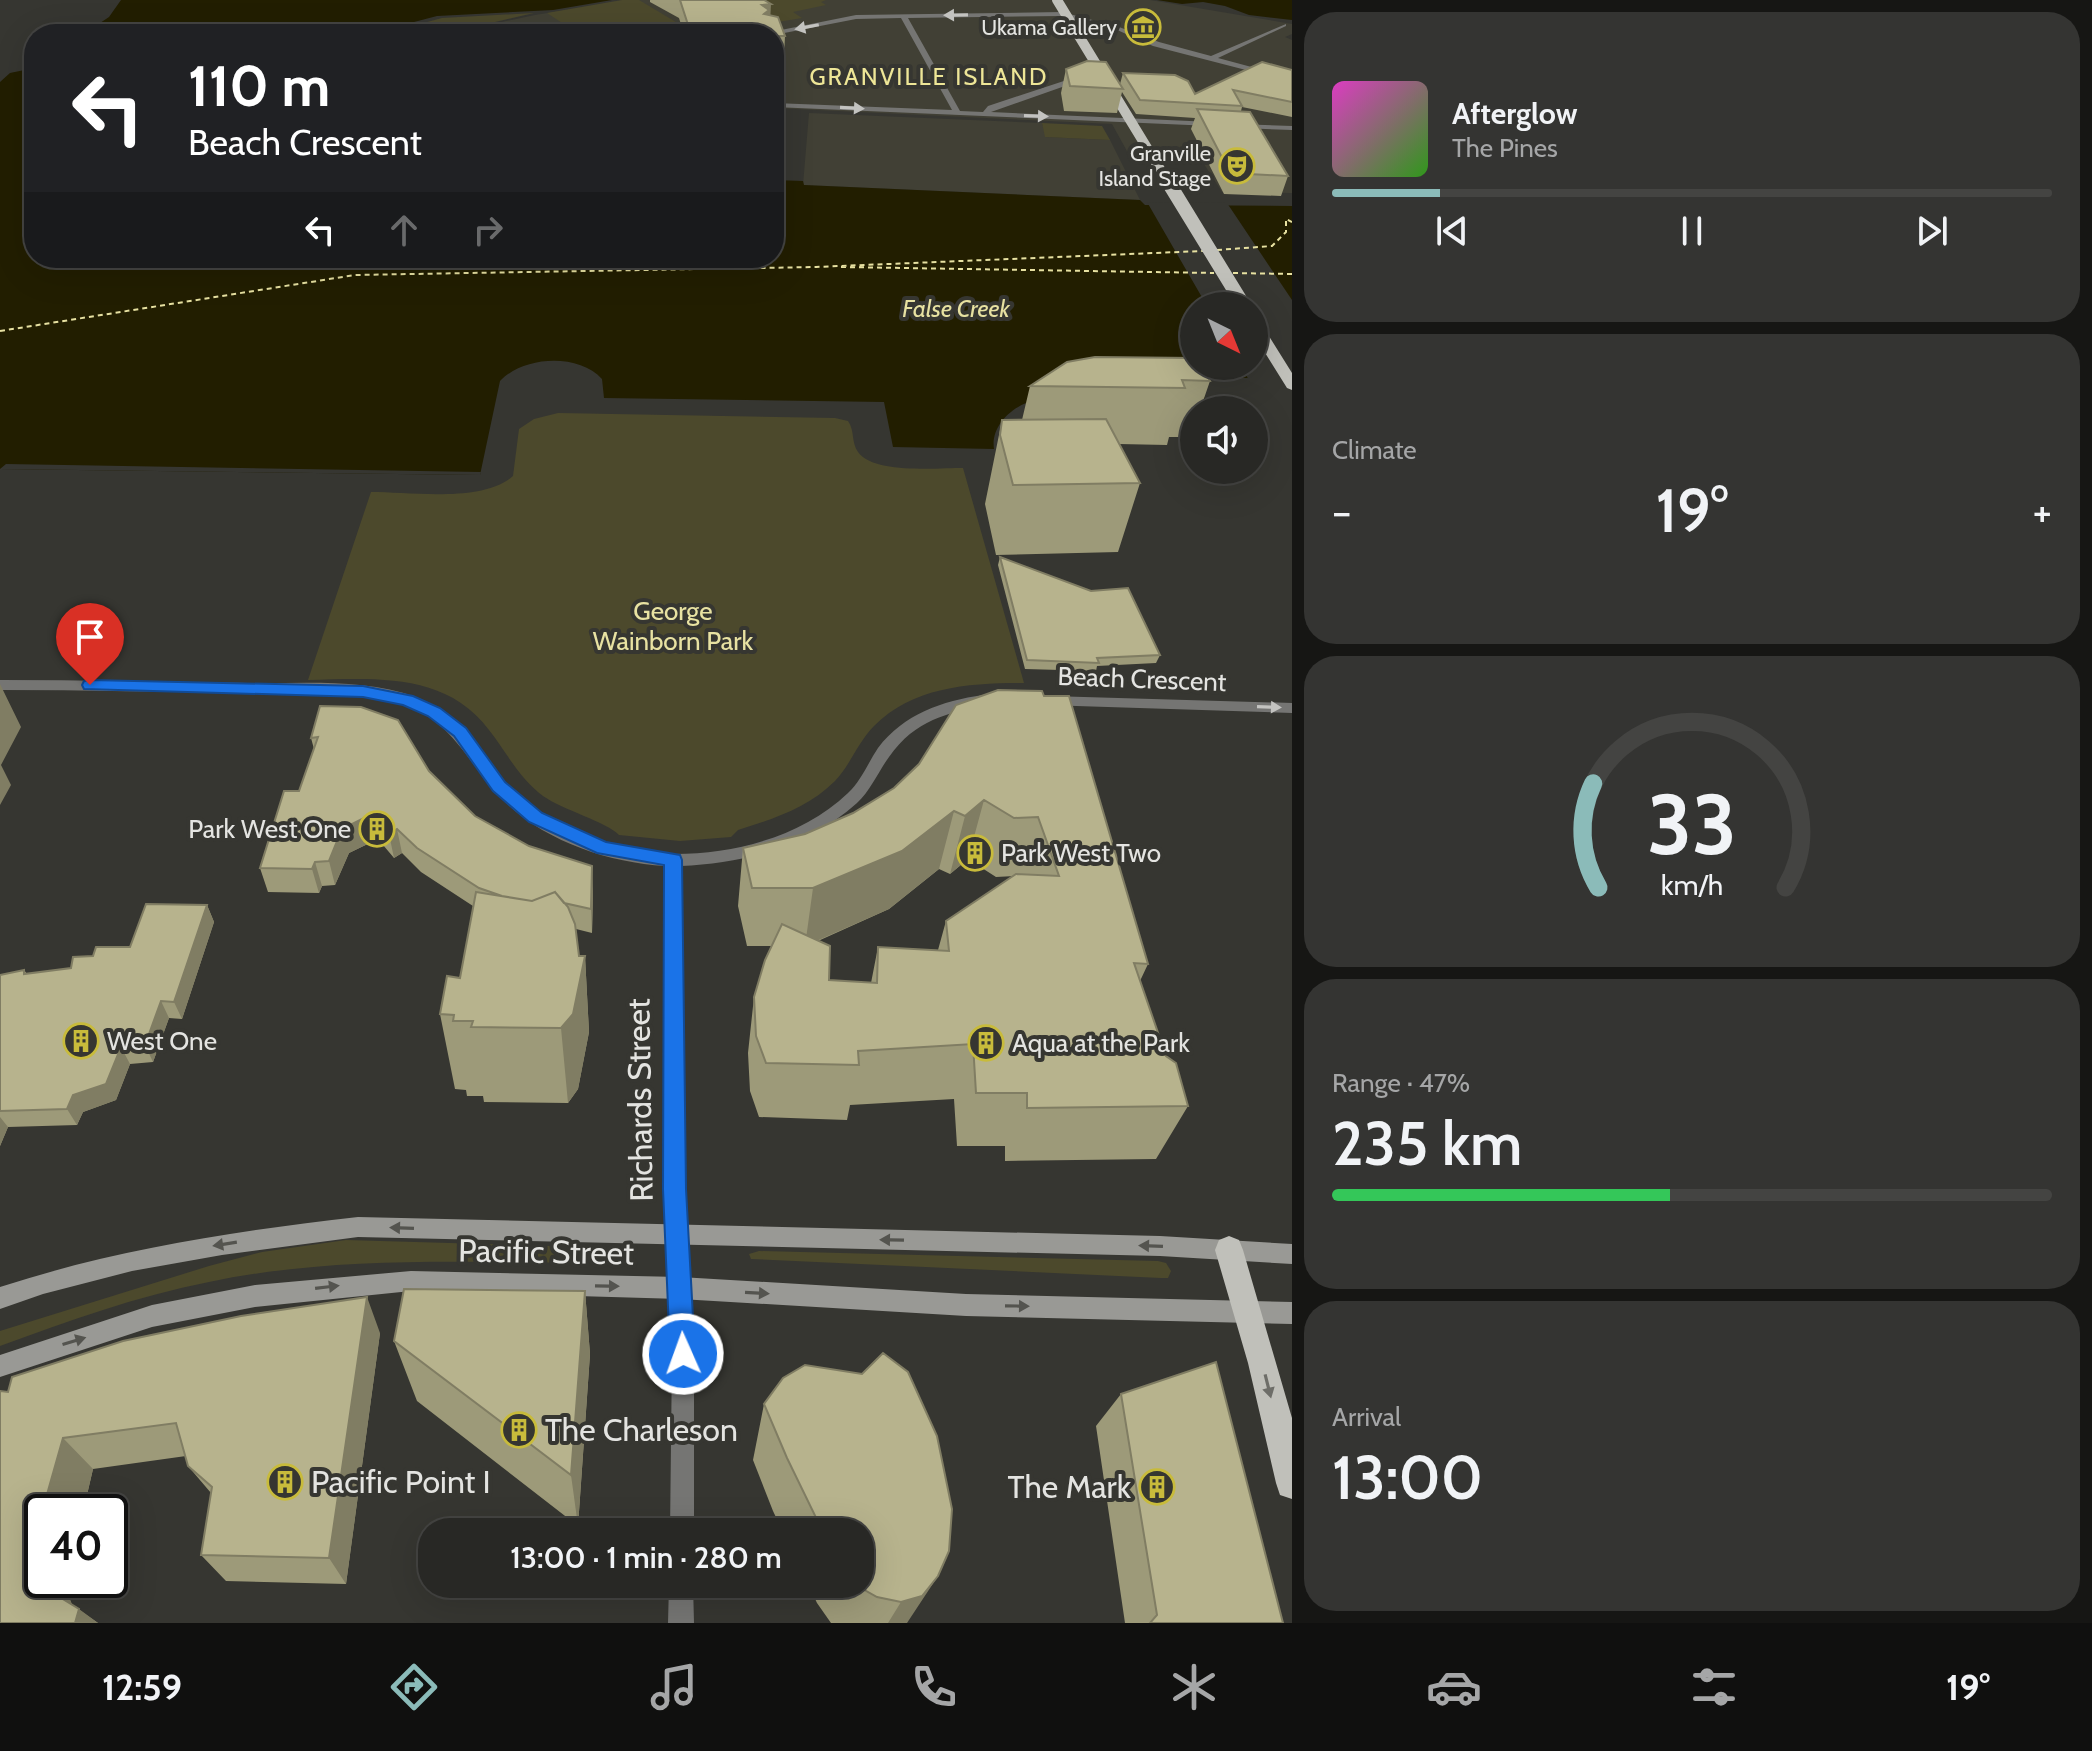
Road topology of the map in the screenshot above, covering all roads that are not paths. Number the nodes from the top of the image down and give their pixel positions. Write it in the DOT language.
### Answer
graph roads {
  1 [pos="1063,7"];
  2 [pos="903,16"];
  3 [pos="1284,25"];
  4 [pos="784,31"];
  5 [pos="1211,59"];
  6 [pos="1292,80"];
  7 [pos="784,105"];
  8 [pos="958,114"];
  9 [pos="985,114"];
  10 [pos="1292,128"];
  11 [pos="1236,292"];
  12 [pos="1268,346"];
  13 [pos="1292,385"];
  14 [pos="0,685"];
  15 [pos="998,699"];
  16 [pos="1028,700"];
  17 [pos="1292,708"];
  18 [pos="673,860"];
  19 [pos="676,1235"];
  20 [pos="1229,1250"];
  21 [pos="1292,1254"];
  22 [pos="680,1288"];
  23 [pos="0,1298"];
  24 [pos="1247,1311"];
  25 [pos="1292,1313"];
  26 [pos="0,1366"];
  27 [pos="1292,1483"];
  28 [pos="682,1518"];
  29 [pos="681,1598"];
  30 [pos="681,1623"];
  1 -- 2 [label="street, one-way"];
  1 -- 5 [label="street"];
  1 -- 9 [label="street"];
  1 -- 11 [label="highway, bridge"];
  2 -- 4 [label="street, one-way"];
  2 -- 8 [label="street"];
  3 -- 5 [label="street"];
  5 -- 6 [label="street"];
  7 -- 8 [label="street, one-way"];
  8 -- 9 [label="street"];
  9 -- 10 [label="street, one-way"];
  12 -- 13 [label="highway"];
  14 -- 18 [label="street"];
  15 -- 18 [label="street"];
  16 -- 17 [label="street, Beach Crescent, one-way"];
  18 -- 19 [label="street, Richards Street"];
  20 -- 19 [label="main road, Pacific Street, one-way"];
  19 -- 22 [label="street, Richards Street"];
  19 -- 23 [label="main road, Pacific Street, one-way"];
  20 -- 21 [label="main road, Pacific Street"];
  20 -- 24 [label="highway"];
  22 -- 24 [label="main road, Pacific Street, one-way"];
  26 -- 22 [label="main road, Pacific Street, one-way"];
  22 -- 28 [label="street, Richards Street"];
  24 -- 25 [label="main road, Pacific Street"];
  24 -- 27 [label="highway, one-way"];
  29 -- 30 [label="street"];
}
